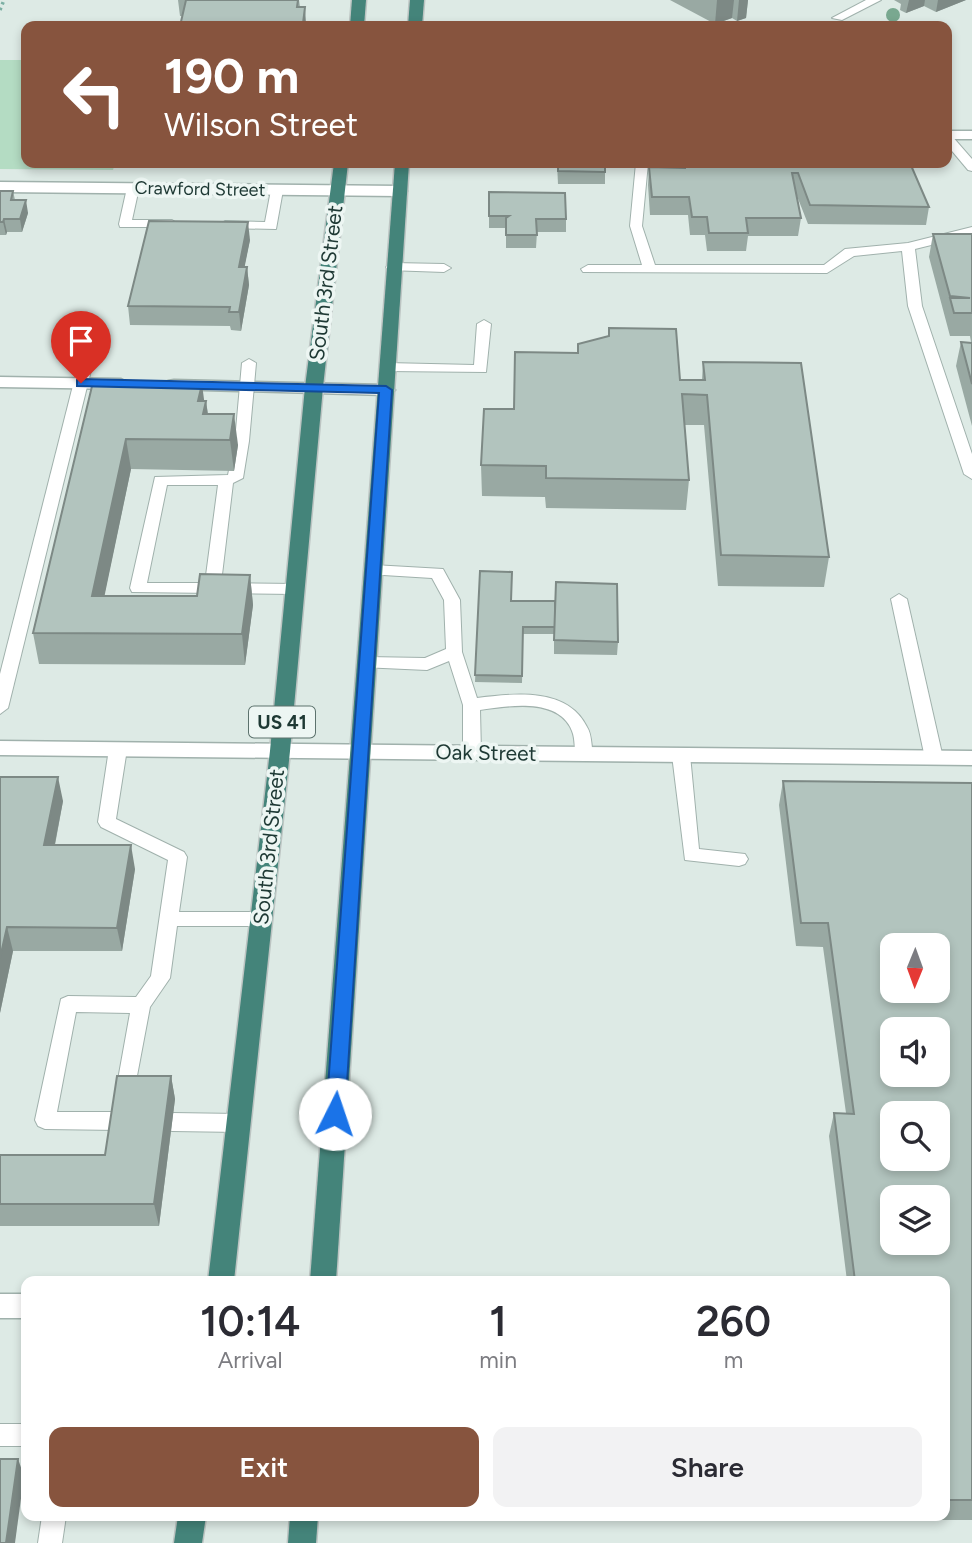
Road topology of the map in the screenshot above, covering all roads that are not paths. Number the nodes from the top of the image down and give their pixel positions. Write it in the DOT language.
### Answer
graph roads {
  1 [pos="359,0"];
  2 [pos="417,0"];
  3 [pos="875,0"];
  4 [pos="838,18"];
  5 [pos="357,21"];
  6 [pos="415,21"];
  7 [pos="972,135"];
  8 [pos="952,136"];
  9 [pos="952,142"];
  10 [pos="972,167"];
  11 [pos="340,168"];
  12 [pos="402,168"];
  13 [pos="642,168"];
  14 [pos="0,187"];
  15 [pos="133,188"];
  16 [pos="277,190"];
  17 [pos="337,190"];
  18 [pos="400,191"];
  19 [pos="972,230"];
  20 [pos="908,247"];
  21 [pos="393,267"];
  22 [pos="444,268"];
  23 [pos="588,269"];
  24 [pos="650,270"];
  25 [pos="484,324"];
  26 [pos="92,338"];
  27 [pos="249,363"];
  28 [pos="387,367"];
  29 [pos="0,382"];
  30 [pos="81,383"];
  31 [pos="246,386"];
  32 [pos="314,387"];
  33 [pos="386,390"];
  34 [pos="972,474"];
  35 [pos="226,480"];
  36 [pos="373,570"];
  37 [pos="212,589"];
  38 [pos="295,589"];
  39 [pos="899,600"];
  40 [pos="454,652"];
  41 [pos="367,663"];
  42 [pos="471,705"];
  43 [pos="0,708"];
  44 [pos="0,748"];
  45 [pos="118,749"];
  46 [pos="280,751"];
  47 [pos="361,752"];
  48 [pos="472,753"];
  49 [pos="584,754"];
  50 [pos="681,755"];
  51 [pos="934,758"];
  52 [pos="972,758"];
  53 [pos="739,859"];
  54 [pos="169,919"];
  55 [pos="261,919"];
  56 [pos="141,1005"];
  57 [pos="126,1091"];
  58 [pos="119,1121"];
  59 [pos="173,1122"];
  60 [pos="239,1123"];
  61 [pos="222,1276"];
  62 [pos="323,1276"];
  63 [pos="0,1306"];
  64 [pos="21,1306"];
  65 [pos="0,1435"];
  66 [pos="21,1435"];
  67 [pos="53,1521"];
  68 [pos="191,1521"];
  69 [pos="304,1521"];
  70 [pos="50,1543"];
  71 [pos="188,1543"];
  72 [pos="302,1543"];
  1 -- 5 [label="highway"];
  2 -- 6 [label="highway"];
  3 -- 4 [label="lane"];
  7 -- 8 [label="street"];
  9 -- 10 [label="lane"];
  11 -- 17 [label="highway, South 3rd Street / US 41"];
  12 -- 18 [label="highway"];
  13 -- 24 [label="lane"];
  14 -- 15 [label="street, Crawford Street"];
  15 -- 16 [label="street, Crawford Street"];
  15 -- 16 [label="lane"];
  16 -- 17 [label="street, Crawford Street"];
  17 -- 18 [label="street, Crawford Street"];
  17 -- 32 [label="highway, South 3rd Street / US 41"];
  18 -- 21 [label="highway"];
  19 -- 20 [label="lane"];
  20 -- 24 [label="lane"];
  20 -- 34 [label="lane"];
  21 -- 22 [label="lane"];
  21 -- 28 [label="highway"];
  23 -- 24 [label="lane"];
  25 -- 28 [label="lane"];
  26 -- 30 [label="lane"];
  27 -- 31 [label="lane"];
  28 -- 33 [label="highway"];
  29 -- 30 [label="street"];
  30 -- 31 [label="street"];
  30 -- 43 [label="lane"];
  31 -- 32 [label="street"];
  31 -- 35 [label="lane"];
  32 -- 33 [label="street"];
  32 -- 38 [label="highway, South 3rd Street / US 41"];
  33 -- 36 [label="highway"];
  35 -- 37 [label="lane"];
  35 -- 37 [label="lane"];
  36 -- 40 [label="lane"];
  36 -- 41 [label="highway"];
  37 -- 38 [label="lane"];
  38 -- 46 [label="highway, South 3rd Street / US 41"];
  39 -- 51 [label="lane"];
  40 -- 41 [label="lane"];
  40 -- 42 [label="lane"];
  41 -- 47 [label="highway"];
  42 -- 48 [label="lane"];
  42 -- 49 [label="lane"];
  44 -- 45 [label="street, Oak Street"];
  45 -- 46 [label="street, Oak Street"];
  45 -- 54 [label="lane"];
  46 -- 47 [label="street, Oak Street"];
  46 -- 55 [label="highway, South 3rd Street / US 41"];
  47 -- 48 [label="street, Oak Street"];
  47 -- 62 [label="highway"];
  48 -- 49 [label="street, Oak Street"];
  49 -- 50 [label="street, Oak Street"];
  50 -- 51 [label="street, Oak Street"];
  50 -- 53 [label="lane"];
  51 -- 52 [label="street, Oak Street"];
  54 -- 55 [label="lane"];
  54 -- 56 [label="lane"];
  55 -- 60 [label="highway, South 3rd Street / US 41"];
  56 -- 57 [label="lane"];
  56 -- 58 [label="lane"];
  59 -- 60 [label="lane"];
  60 -- 61 [label="highway, South 3rd Street / US 41"];
  63 -- 64 [label="street"];
  65 -- 66 [label="lane"];
  67 -- 70 [label="lane"];
  68 -- 71 [label="highway"];
  69 -- 72 [label="highway"];
}
